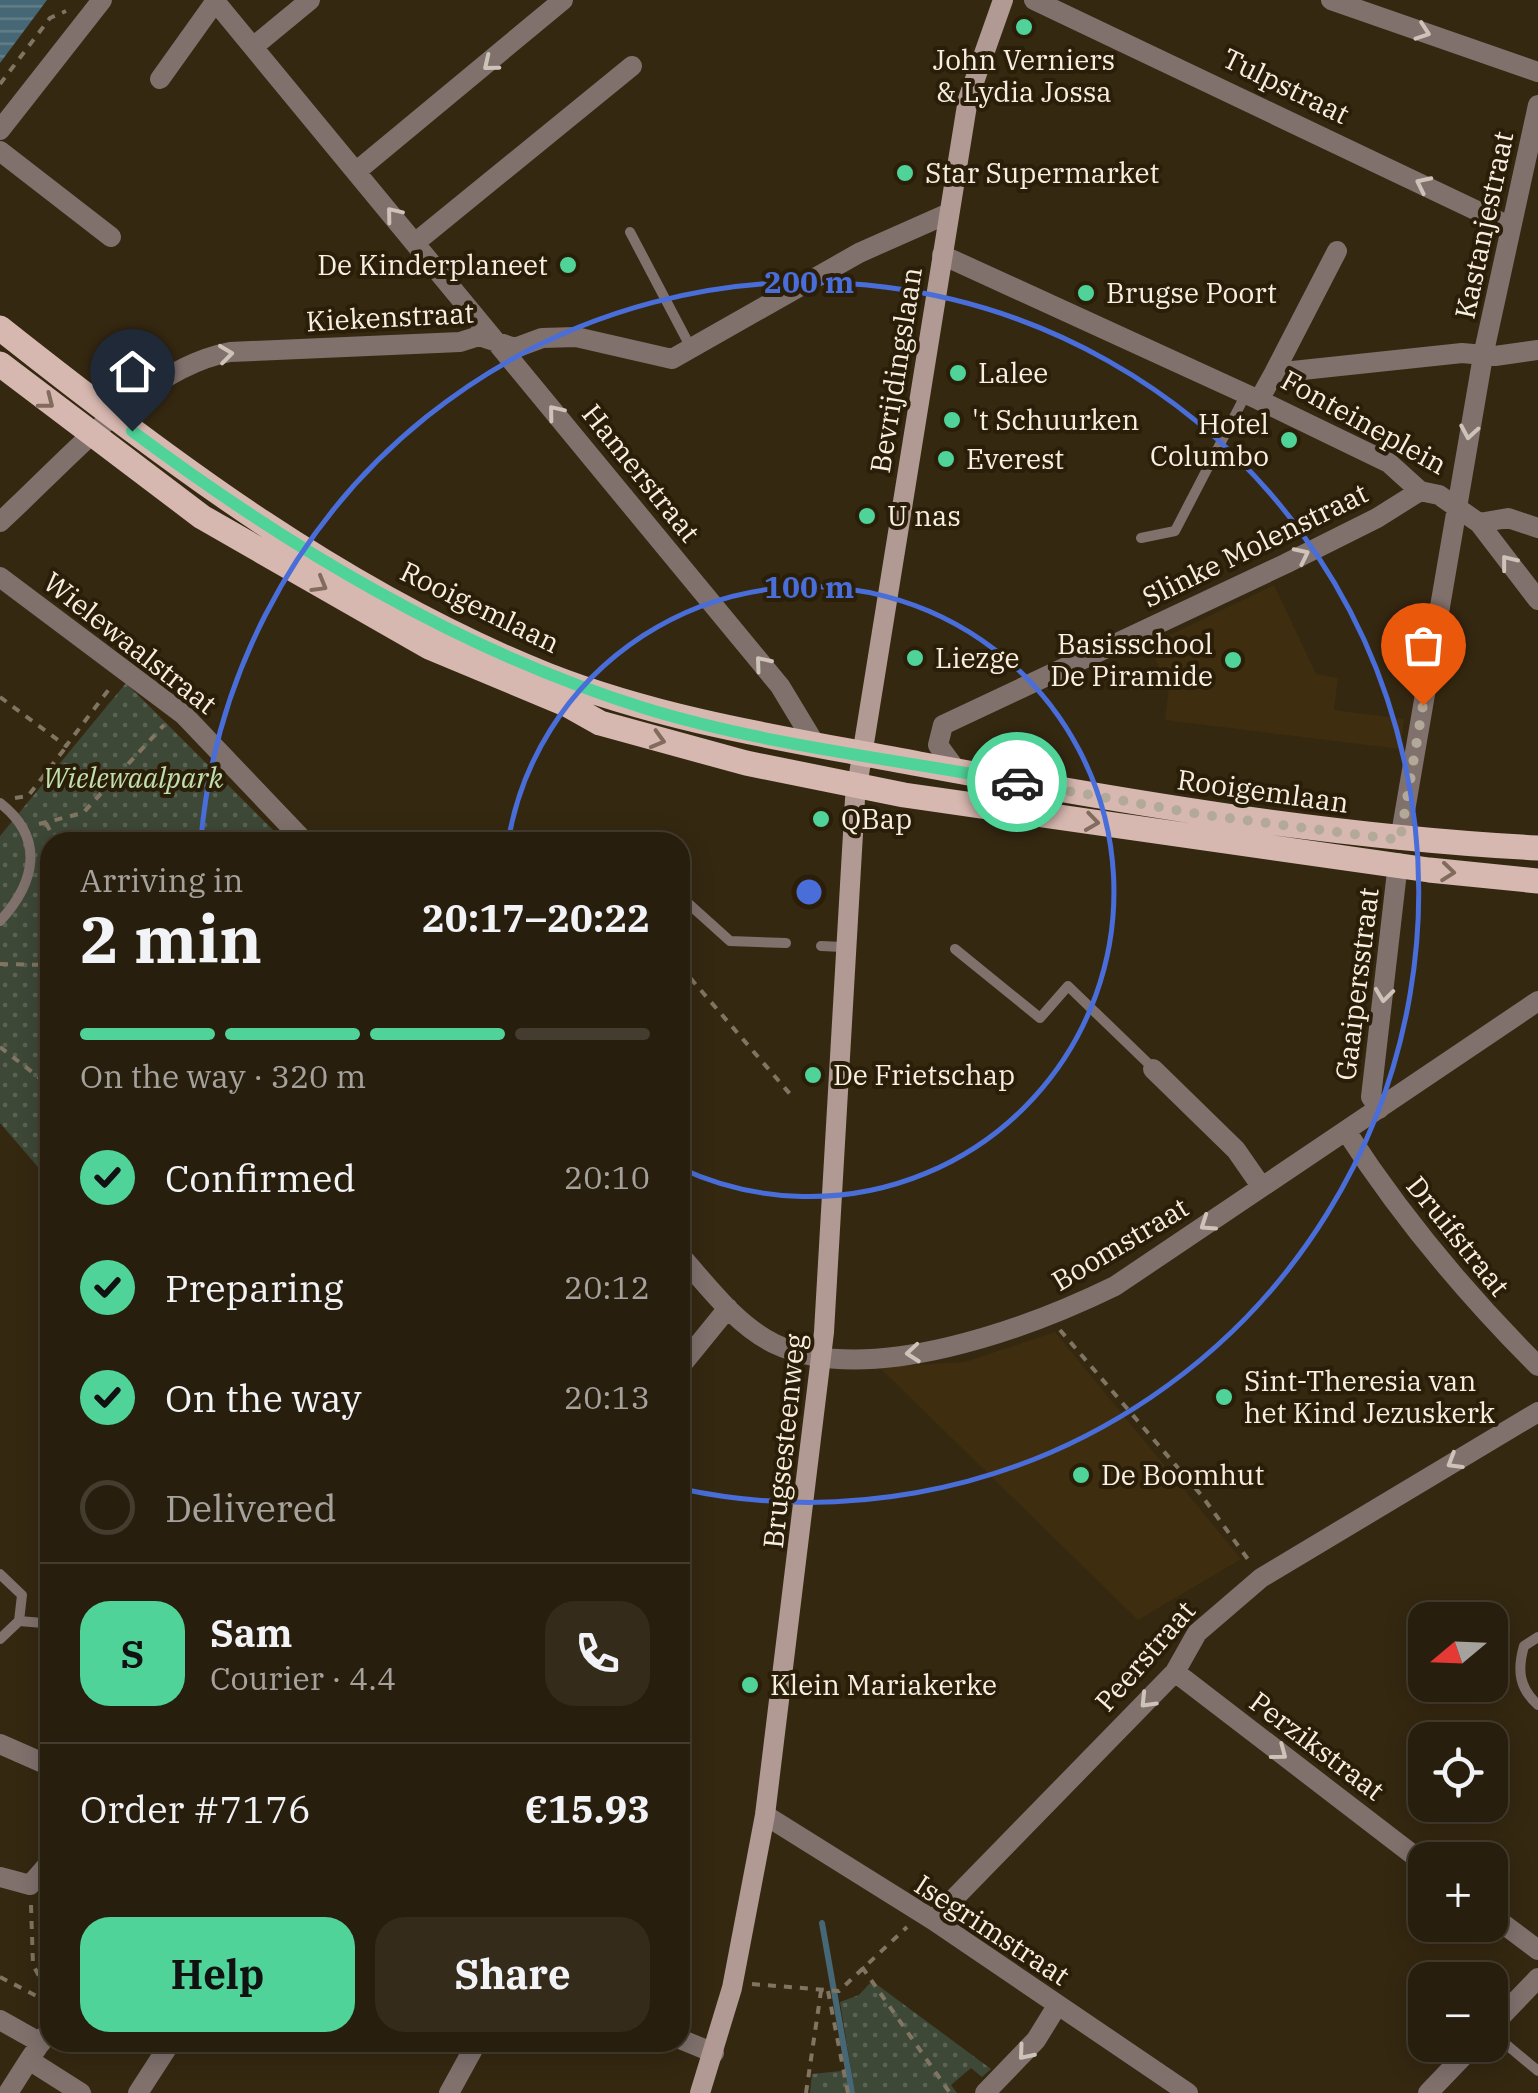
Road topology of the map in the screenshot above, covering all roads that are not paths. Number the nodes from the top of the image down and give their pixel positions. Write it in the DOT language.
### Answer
graph roads {
  1 [pos="102,0"];
  2 [pos="310,0"];
  3 [pos="563,0"];
  4 [pos="1003,0"];
  5 [pos="1034,0"];
  6 [pos="1331,0"];
  7 [pos="214,1"];
  8 [pos="253,47"];
  9 [pos="632,66"];
  10 [pos="1538,72"];
  11 [pos="160,78"];
  12 [pos="1538,105"];
  13 [pos="0,130"];
  14 [pos="0,150"];
  15 [pos="358,170"];
  16 [pos="947,214"];
  17 [pos="1511,227"];
  18 [pos="630,232"];
  19 [pos="111,237"];
  20 [pos="416,242"];
  21 [pos="1337,251"];
  22 [pos="942,255"];
  23 [pos="0,328"];
  24 [pos="499,343"];
  25 [pos="692,348"];
  26 [pos="1538,350"];
  27 [pos="1483,356"];
  28 [pos="0,364"];
  29 [pos="1274,373"];
  30 [pos="1252,397"];
  31 [pos="112,416"];
  32 [pos="93,438"];
  33 [pos="1420,491"];
  34 [pos="1456,509"];
  35 [pos="0,522"];
  36 [pos="1479,523"];
  37 [pos="1538,528"];
  38 [pos="1141,538"];
  39 [pos="0,577"];
  40 [pos="1538,600"];
  41 [pos="815,744"];
  42 [pos="863,753"];
  43 [pos="957,771"];
  44 [pos="857,786"];
  45 [pos="0,802"];
  46 [pos="296,832"];
  47 [pos="1538,848"];
  48 [pos="1399,852"];
  49 [pos="1538,880"];
  50 [pos="690,905"];
  51 [pos="0,921"];
  52 [pos="786,943"];
  53 [pos="822,946"];
  54 [pos="844,948"];
  55 [pos="955,949"];
  56 [pos="1537,1003"];
  57 [pos="1153,1069"];
  58 [pos="1379,1108"];
  59 [pos="1346,1131"];
  60 [pos="1261,1186"];
  61 [pos="690,1266"];
  62 [pos="728,1308"];
  63 [pos="690,1354"];
  64 [pos="822,1354"];
  65 [pos="1538,1366"];
  66 [pos="1538,1412"];
  67 [pos="0,1574"];
  68 [pos="19,1621"];
  69 [pos="40,1622"];
  70 [pos="1538,1636"];
  71 [pos="0,1638"];
  72 [pos="1175,1672"];
  73 [pos="1538,1705"];
  74 [pos="0,1744"];
  75 [pos="40,1762"];
  76 [pos="765,1815"];
  77 [pos="1408,1851"];
  78 [pos="40,1874"];
  79 [pos="0,1877"];
  80 [pos="927,1917"];
  81 [pos="1508,1928"];
  82 [pos="1538,1950"];
  83 [pos="1538,1978"];
  84 [pos="1058,2006"];
  85 [pos="1508,2010"];
  86 [pos="0,2020"];
  87 [pos="690,2043"];
  88 [pos="40,2044"];
  89 [pos="1508,2045"];
  90 [pos="47,2052"];
  91 [pos="164,2052"];
  92 [pos="472,2052"];
  93 [pos="714,2053"];
  94 [pos="1458,2062"];
  95 [pos="1538,2071"];
  96 [pos="8,2093"];
  97 [pos="81,2093"];
  98 [pos="138,2093"];
  99 [pos="449,2093"];
  100 [pos="700,2093"];
  101 [pos="985,2093"];
  102 [pos="1188,2093"];
  103 [pos="1428,2093"];
  1 -- 13 [label="street"];
  2 -- 8 [label="street"];
  3 -- 15 [label="street, one-way"];
  4 -- 16 [label="street, Bevrijdingslaan"];
  17 -- 5 [label="street, Tulpstraat, one-way"];
  6 -- 10 [label="street, one-way"];
  7 -- 8 [label="street, Hamerstraat"];
  7 -- 11 [label="street, Hamerstraat"];
  8 -- 15 [label="street, Hamerstraat"];
  9 -- 20 [label="street"];
  12 -- 17 [label="street, Kastanjestraat"];
  14 -- 19 [label="street"];
  20 -- 15 [label="street, Hamerstraat, one-way"];
  16 -- 22 [label="street, Bevrijdingslaan"];
  16 -- 25 [label="street, Kiekenstraat"];
  17 -- 27 [label="street, Kastanjestraat"];
  18 -- 25 [label="lane"];
  20 -- 24 [label="street, Hamerstraat"];
  21 -- 29 [label="street, Fonteineplein"];
  22 -- 30 [label="street"];
  22 -- 42 [label="street, Bevrijdingslaan"];
  23 -- 31 [label="main road, Rooigemlaan"];
  24 -- 25 [label="street, Kiekenstraat"];
  31 -- 24 [label="street, Kiekenstraat, one-way"];
  41 -- 24 [label="street, Hamerstraat, one-way"];
  26 -- 27 [label="street"];
  27 -- 29 [label="street, Fonteineplein"];
  27 -- 34 [label="street, Fonteineplein, one-way"];
  28 -- 32 [label="main road, Rooigemlaan, one-way"];
  29 -- 30 [label="street, Fonteineplein"];
  30 -- 33 [label="street, Fonteineplein"];
  30 -- 38 [label="lane"];
  31 -- 32 [label="street"];
  31 -- 41 [label="main road, Rooigemlaan"];
  32 -- 35 [label="street"];
  32 -- 44 [label="main road, Rooigemlaan, one-way"];
  33 -- 34 [label="street, Fonteineplein"];
  43 -- 33 [label="street, Slinke Molenstraat, one-way"];
  34 -- 36 [label="street"];
  34 -- 48 [label="street, Gaaipersstraat"];
  36 -- 37 [label="street"];
  40 -- 36 [label="street, one-way"];
  39 -- 46 [label="street, Wielewaalstraat"];
  41 -- 42 [label="main road, Rooigemlaan"];
  42 -- 43 [label="main road, Rooigemlaan"];
  42 -- 44 [label="street"];
  43 -- 48 [label="main road, Rooigemlaan"];
  44 -- 48 [label="main road, Rooigemlaan, one-way"];
  44 -- 54 [label="street, Brugsesteenweg"];
  45 -- 51 [label="lane"];
  47 -- 48 [label="main road, Rooigemlaan"];
  48 -- 49 [label="main road, Rooigemlaan, one-way"];
  48 -- 58 [label="street, Gaaipersstraat, one-way"];
  50 -- 52 [label="lane"];
  53 -- 54 [label="lane"];
  54 -- 64 [label="street, Brugsesteenweg"];
  55 -- 57 [label="lane"];
  56 -- 58 [label="street, Boomstraat"];
  57 -- 60 [label="street"];
  58 -- 59 [label="street, Boomstraat"];
  59 -- 60 [label="street, Boomstraat"];
  59 -- 65 [label="street, Druifstraat"];
  60 -- 64 [label="street, Boomstraat, one-way"];
  61 -- 62 [label="street"];
  62 -- 63 [label="street"];
  62 -- 64 [label="street"];
  64 -- 76 [label="street, Brugsesteenweg"];
  66 -- 72 [label="street, Peerstraat, one-way"];
  67 -- 68 [label="lane"];
  68 -- 69 [label="lane"];
  68 -- 71 [label="lane"];
  70 -- 73 [label="lane"];
  72 -- 77 [label="street, Perzikstraat, one-way"];
  72 -- 80 [label="street, Peerstraat, one-way"];
  74 -- 75 [label="street"];
  76 -- 80 [label="street, Isegrimstraat"];
  76 -- 93 [label="street, Brugsesteenweg"];
  78 -- 79 [label="street"];
  80 -- 84 [label="street, Isegrimstraat"];
  81 -- 82 [label="street"];
  83 -- 85 [label="street"];
  84 -- 101 [label="street, one-way"];
  84 -- 102 [label="street, Isegrimstraat"];
  86 -- 88 [label="street"];
  87 -- 93 [label="street"];
  88 -- 96 [label="street"];
  89 -- 95 [label="lane"];
  90 -- 97 [label="street"];
  91 -- 98 [label="street"];
  92 -- 99 [label="street"];
  93 -- 100 [label="street, Brugsesteenweg"];
  94 -- 103 [label="street"];
}
